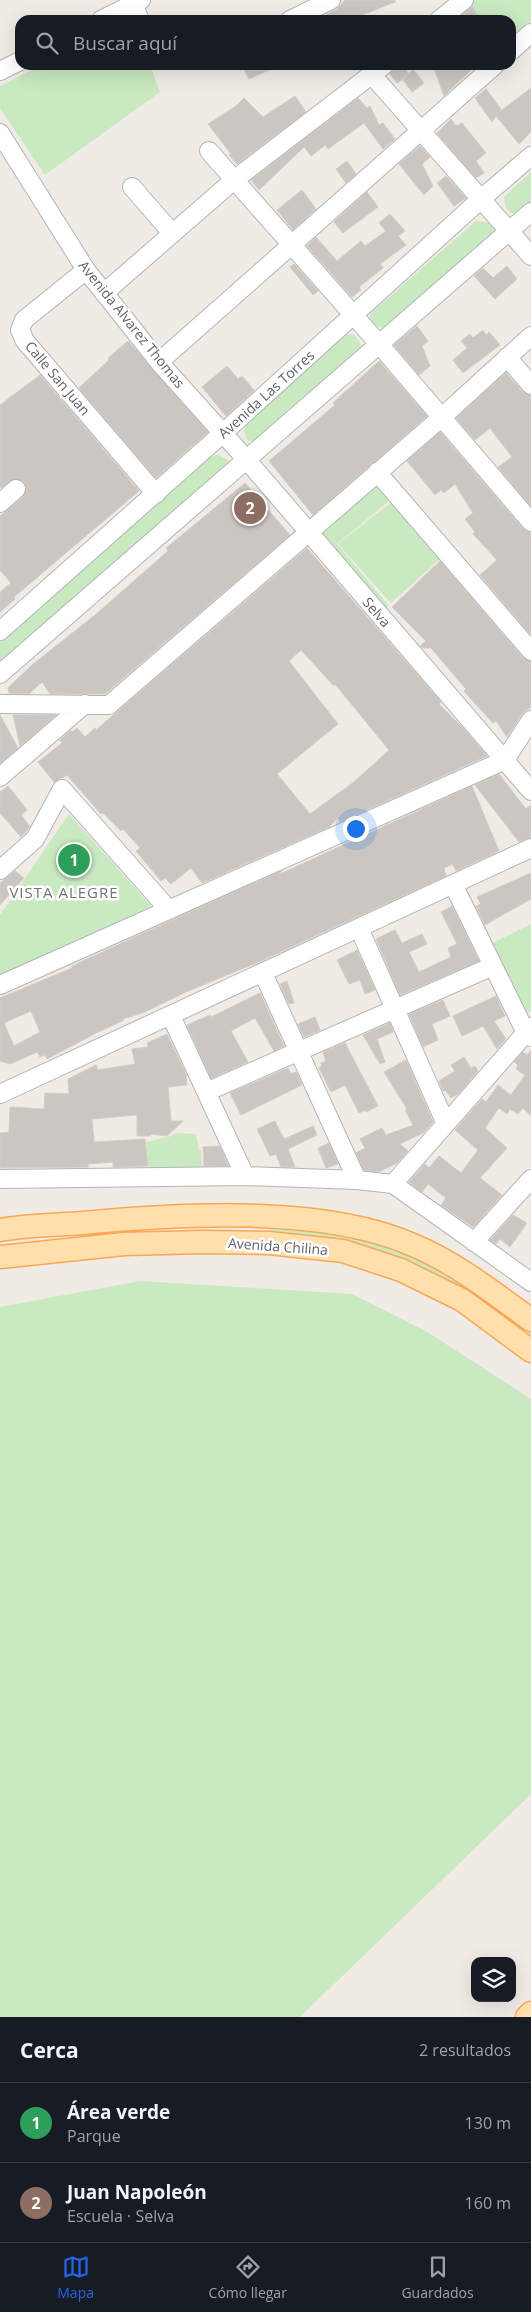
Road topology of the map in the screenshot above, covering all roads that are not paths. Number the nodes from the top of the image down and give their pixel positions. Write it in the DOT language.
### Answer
graph roads {
  1 [pos="331,0"];
  2 [pos="464,0"];
  3 [pos="135,1"];
  4 [pos="110,15"];
  5 [pos="139,15"];
  6 [pos="300,15"];
  7 [pos="446,15"];
  8 [pos="531,33"];
  9 [pos="516,46"];
  10 [pos="15,64"];
  11 [pos="378,70"];
  12 [pos="488,70"];
  13 [pos="0,71"];
  14 [pos="420,130"];
  15 [pos="2,140"];
  16 [pos="209,151"];
  17 [pos="531,156"];
  18 [pos="234,180"];
  19 [pos="132,187"];
  20 [pos="481,199"];
  21 [pos="531,212"];
  22 [pos="509,230"];
  23 [pos="172,233"];
  24 [pos="292,244"];
  25 [pos="531,256"];
  26 [pos="86,270"];
  27 [pos="104,293"];
  28 [pos="354,315"];
  29 [pos="531,336"];
  30 [pos="380,344"];
  31 [pos="507,358"];
  32 [pos="159,362"];
  33 [pos="531,385"];
  34 [pos="442,417"];
  35 [pos="223,434"];
  36 [pos="246,459"];
  37 [pos="377,472"];
  38 [pos="16,489"];
  39 [pos="156,494"];
  40 [pos="0,503"];
  41 [pos="531,522"];
  42 [pos="308,532"];
  43 [pos="0,631"];
  44 [pos="531,650"];
  45 [pos="0,674"];
  46 [pos="0,704"];
  47 [pos="85,704"];
  48 [pos="531,720"];
  49 [pos="505,760"];
  50 [pos="0,778"];
  51 [pos="531,791"];
  52 [pos="531,848"];
  53 [pos="0,870"];
  54 [pos="453,884"];
  55 [pos="169,910"];
  56 [pos="359,928"];
  57 [pos="493,966"];
  58 [pos="263,973"];
  59 [pos="0,985"];
  60 [pos="395,1009"];
  61 [pos="171,1016"];
  62 [pos="529,1032"];
  63 [pos="299,1052"];
  64 [pos="206,1092"];
  65 [pos="0,1094"];
  66 [pos="446,1124"];
  67 [pos="245,1176"];
  68 [pos="0,1179"];
  69 [pos="531,1179"];
  70 [pos="357,1180"];
  71 [pos="392,1184"];
  72 [pos="0,1230"];
  73 [pos="474,1242"];
  74 [pos="0,1257"];
  75 [pos="531,1282"];
  76 [pos="531,1320"];
  77 [pos="531,1351"];
  78 [pos="531,2013"];
  79 [pos="527,2017"];
  1 -- 6 [label="street"];
  2 -- 7 [label="street"];
  3 -- 4 [label="street"];
  3 -- 5 [label="street"];
  8 -- 9 [label="street"];
  10 -- 13 [label="street"];
  11 -- 14 [label="street"];
  11 -- 18 [label="street"];
  12 -- 14 [label="street"];
  14 -- 20 [label="street"];
  14 -- 24 [label="street"];
  15 -- 26 [label="street, Avenida Alvarez Thomas"];
  16 -- 18 [label="street"];
  17 -- 20 [label="street, Avenida Las Torres"];
  18 -- 23 [label="street"];
  18 -- 24 [label="street"];
  19 -- 23 [label="street"];
  20 -- 22 [label="street"];
  20 -- 28 [label="street, Avenida Las Torres"];
  21 -- 22 [label="street"];
  22 -- 25 [label="street"];
  22 -- 30 [label="street"];
  23 -- 27 [label="street"];
  24 -- 28 [label="street"];
  24 -- 32 [label="street"];
  26 -- 27 [label="street, Avenida Alvarez Thomas"];
  26 -- 39 [label="street, Calle San Juan"];
  27 -- 32 [label="street, Avenida Alvarez Thomas"];
  28 -- 30 [label="street"];
  28 -- 35 [label="street, Avenida Las Torres"];
  29 -- 31 [label="street"];
  30 -- 34 [label="street"];
  30 -- 36 [label="street"];
  31 -- 33 [label="street"];
  31 -- 34 [label="street"];
  32 -- 35 [label="street, Avenida Alvarez Thomas"];
  34 -- 37 [label="street"];
  34 -- 41 [label="street"];
  35 -- 36 [label="street, Selva"];
  35 -- 39 [label="street, Avenida Las Torres"];
  36 -- 42 [label="street, Selva"];
  36 -- 45 [label="street"];
  37 -- 42 [label="street"];
  37 -- 44 [label="street"];
  38 -- 40 [label="street"];
  39 -- 43 [label="street, Avenida Las Torres"];
  42 -- 47 [label="street"];
  42 -- 49 [label="street, Selva"];
  46 -- 47 [label="street"];
  47 -- 50 [label="street"];
  48 -- 49 [label="street"];
  49 -- 51 [label="street, Selva"];
  49 -- 55 [label="street"];
  52 -- 54 [label="street"];
  53 -- 55 [label="street"];
  54 -- 56 [label="street"];
  54 -- 57 [label="street"];
  55 -- 59 [label="street"];
  56 -- 58 [label="street"];
  56 -- 60 [label="street"];
  57 -- 60 [label="street"];
  57 -- 62 [label="street"];
  58 -- 61 [label="street"];
  58 -- 63 [label="street"];
  60 -- 63 [label="street"];
  60 -- 66 [label="street"];
  61 -- 64 [label="street"];
  61 -- 65 [label="street"];
  62 -- 66 [label="street"];
  63 -- 64 [label="street"];
  63 -- 70 [label="street"];
  64 -- 67 [label="street"];
  66 -- 71 [label="street"];
  67 -- 68 [label="street"];
  67 -- 70 [label="street"];
  69 -- 73 [label="street"];
  70 -- 71 [label="street"];
  71 -- 73 [label="street"];
  72 -- 76 [label="main road, Avenida Chilina"];
  73 -- 75 [label="street"];
  74 -- 77 [label="main road, Avenida Chilina"];
  78 -- 79 [label="main road"];
}
